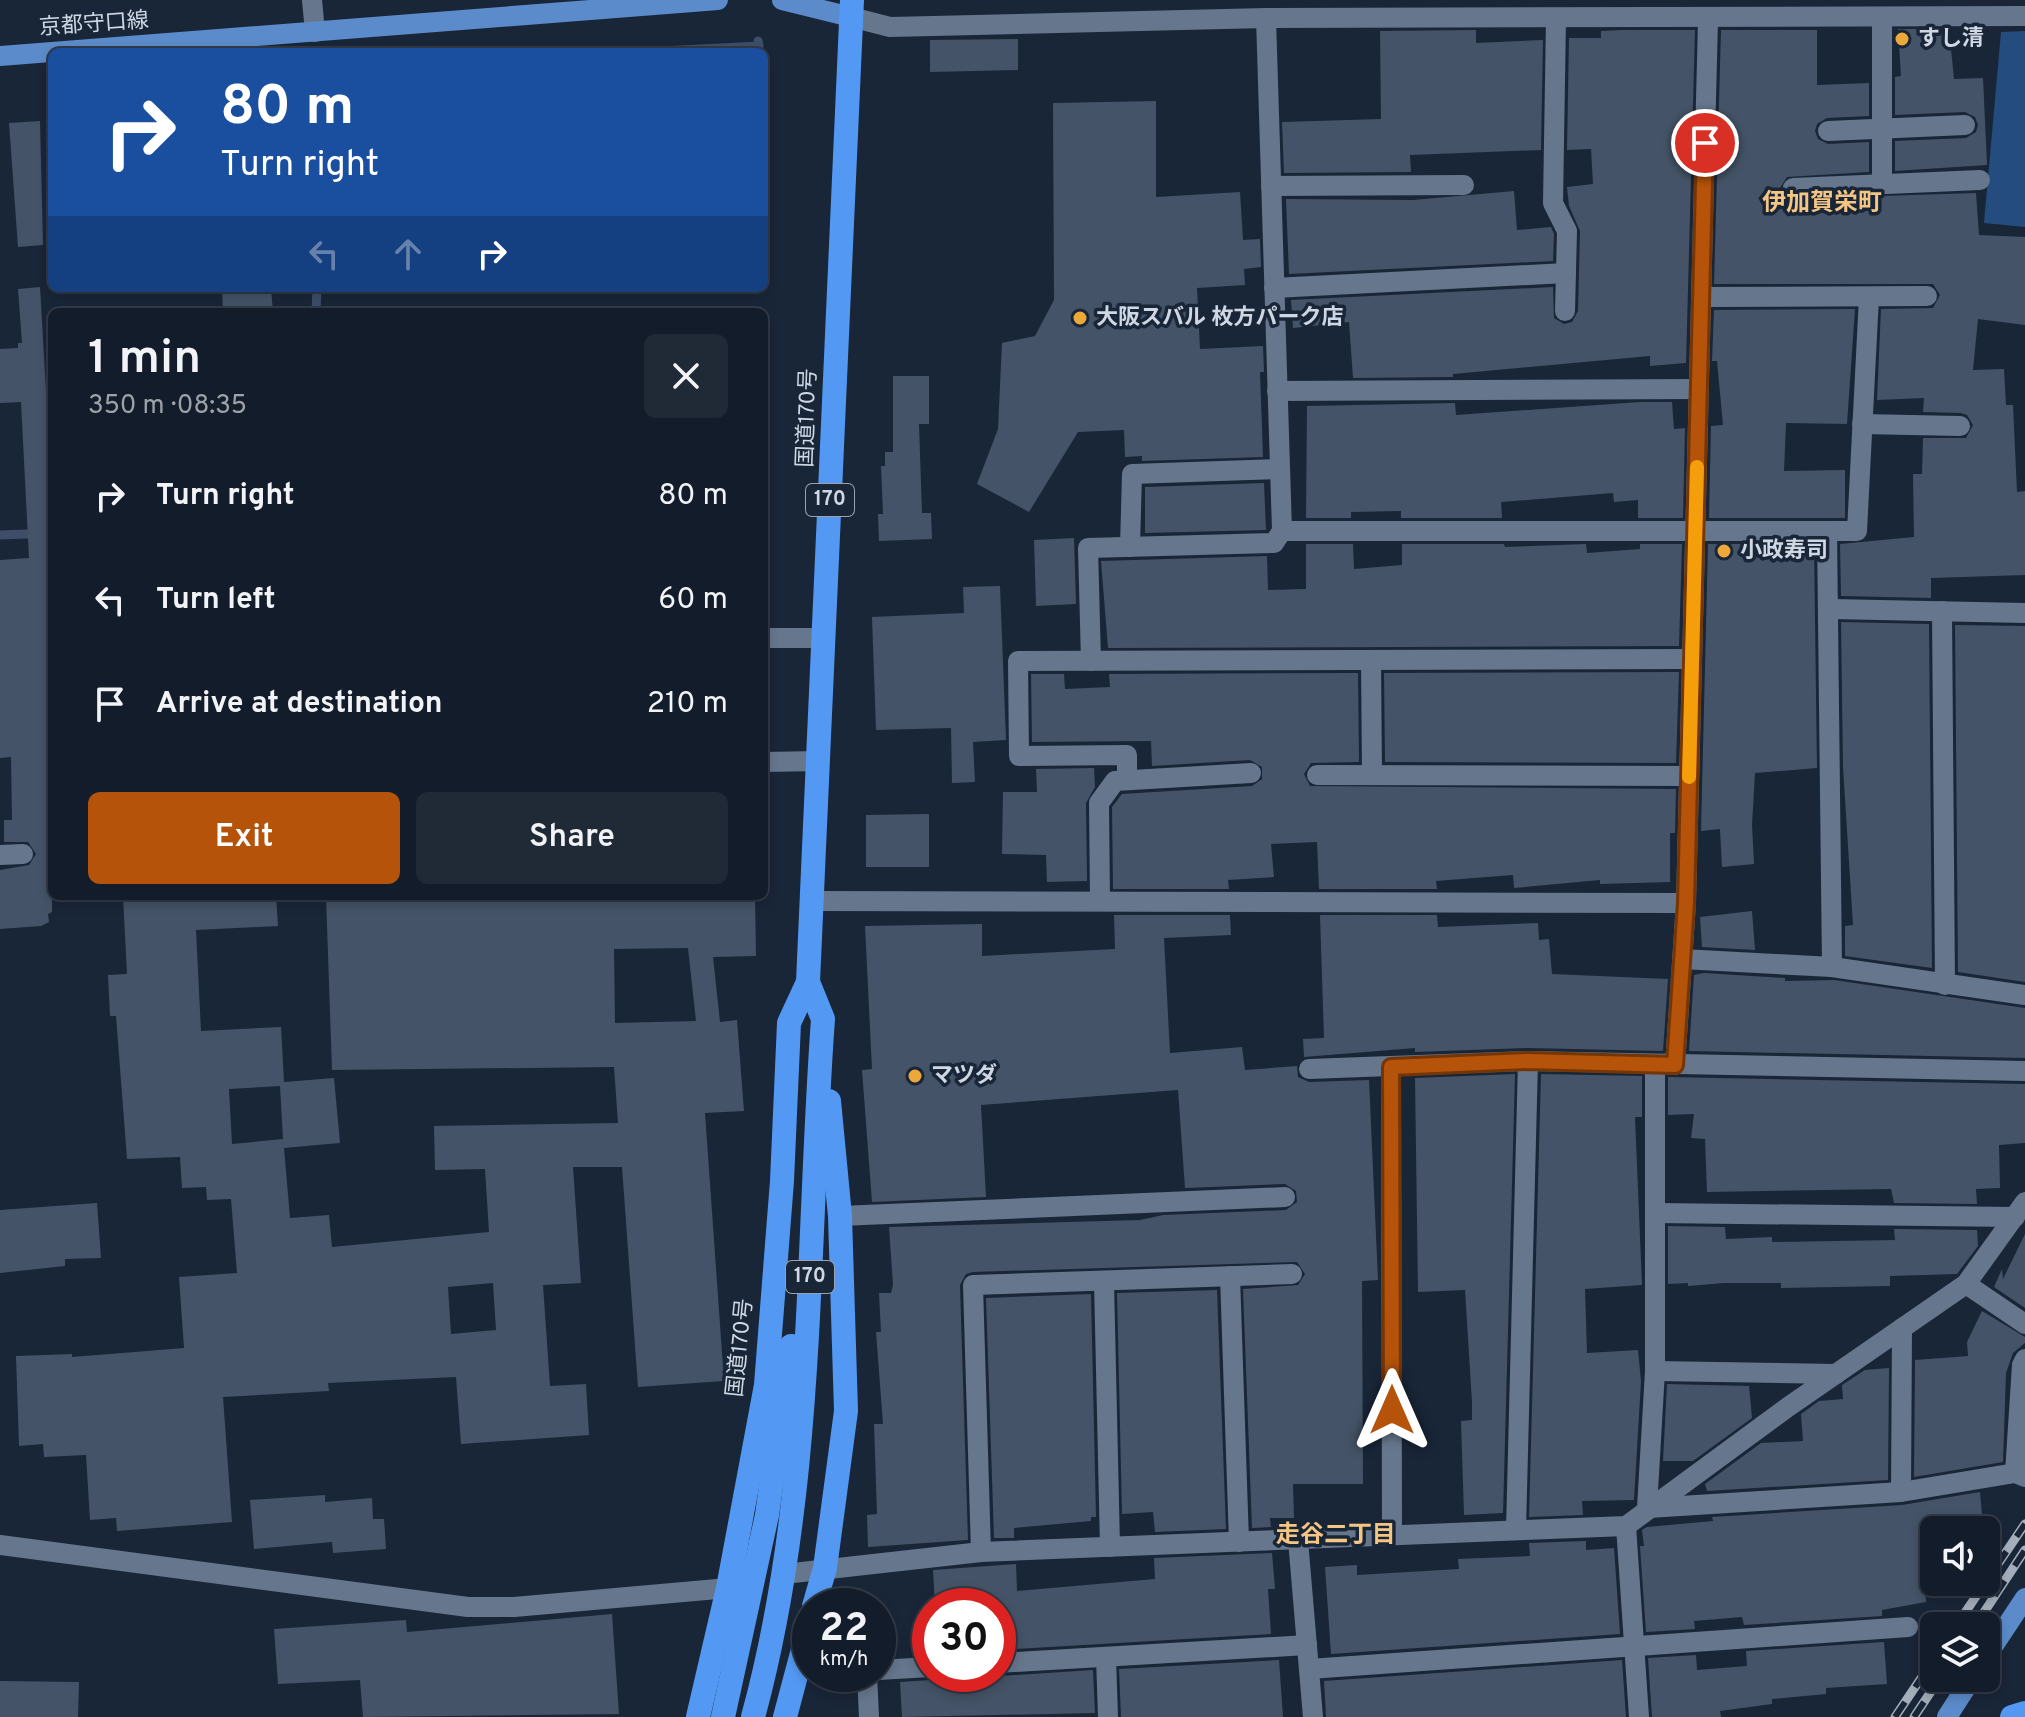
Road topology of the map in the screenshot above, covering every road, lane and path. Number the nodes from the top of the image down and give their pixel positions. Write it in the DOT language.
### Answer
graph roads {
  1 [pos="312,0"];
  2 [pos="718,0"];
  3 [pos="782,0"];
  4 [pos="851,9"];
  5 [pos="1783,10"];
  6 [pos="2025,16"];
  7 [pos="1266,18"];
  8 [pos="1882,18"];
  9 [pos="1556,19"];
  10 [pos="1708,20"];
  11 [pos="315,32"];
  12 [pos="105,48"];
  13 [pos="48,52"];
  14 [pos="0,56"];
  15 [pos="1965,125"];
  16 [pos="1882,130"];
  17 [pos="1828,131"];
  18 [pos="1980,180"];
  19 [pos="1882,184"];
  20 [pos="1464,185"];
  21 [pos="1271,186"];
  22 [pos="1793,188"];
  23 [pos="1566,273"];
  24 [pos="1274,288"];
  25 [pos="1927,296"];
  26 [pos="1701,297"];
  27 [pos="1869,297"];
  28 [pos="1565,311"];
  29 [pos="1699,389"];
  30 [pos="1277,391"];
  31 [pos="1862,424"];
  32 [pos="1960,426"];
  33 [pos="1280,469"];
  34 [pos="1695,530"];
  35 [pos="1282,531"];
  36 [pos="1827,531"];
  37 [pos="1130,547"];
  38 [pos="1831,609"];
  39 [pos="1942,611"];
  40 [pos="2025,613"];
  41 [pos="768,638"];
  42 [pos="824,638"];
  43 [pos="1692,659"];
  44 [pos="1371,660"];
  45 [pos="1091,661"];
  46 [pos="819,761"];
  47 [pos="768,762"];
  48 [pos="1251,773"];
  49 [pos="1317,775"];
  50 [pos="1372,775"];
  51 [pos="1689,776"];
  52 [pos="1127,778"];
  53 [pos="23,854"];
  54 [pos="0,855"];
  55 [pos="813,901"];
  56 [pos="1100,901"];
  57 [pos="1686,903"];
  58 [pos="1682,959"];
  59 [pos="1832,967"];
  60 [pos="808,982"];
  61 [pos="1945,985"];
  62 [pos="2025,995"];
  63 [pos="823,1019"];
  64 [pos="1528,1061"];
  65 [pos="1665,1064"];
  66 [pos="1391,1067"];
  67 [pos="1309,1069"];
  68 [pos="2025,1071"];
  69 [pos="1285,1197"];
  70 [pos="2020,1210"];
  71 [pos="1656,1213"];
  72 [pos="840,1216"];
  73 [pos="811,1242"];
  74 [pos="1292,1274"];
  75 [pos="1230,1276"];
  76 [pos="1104,1281"];
  77 [pos="1966,1284"];
  78 [pos="2025,1324"];
  79 [pos="1902,1328"];
  80 [pos="2025,1359"];
  81 [pos="1655,1371"];
  82 [pos="1836,1374"];
  83 [pos="2020,1475"];
  84 [pos="1901,1492"];
  85 [pos="1647,1508"];
  86 [pos="1626,1526"];
  87 [pos="1516,1530"];
  88 [pos="1392,1535"];
  89 [pos="1298,1540"];
  90 [pos="1239,1542"];
  91 [pos="0,1545"];
  92 [pos="1110,1547"];
  93 [pos="981,1552"];
  94 [pos="825,1568"];
  95 [pos="784,1574"];
  96 [pos="740,1587"];
  97 [pos="819,1588"];
  98 [pos="2025,1598"];
  99 [pos="1908,1627"];
  100 [pos="2000,1636"];
  101 [pos="1307,1645"];
  102 [pos="1634,1646"];
  103 [pos="1106,1657"];
  104 [pos="1016,1662"];
  105 [pos="1309,1669"];
  106 [pos="792,1691"];
  107 [pos="868,1692"];
  108 [pos="1963,1692"];
  109 [pos="2025,1713"];
  110 [pos="698,1717"];
  111 [pos="723,1717"];
  112 [pos="753,1717"];
  113 [pos="785,1717"];
  114 [pos="869,1717"];
  115 [pos="1108,1717"];
  116 [pos="1313,1717"];
  117 [pos="1639,1717"];
  118 [pos="1947,1717"];
  119 [pos="2012,1717"];
  1 -- 11 [label="street"];
  2 -- 11 [label="main road, 京都守口線"];
  3 -- 4 [label="main road"];
  4 -- 7 [label="street"];
  4 -- 42 [label="highway, 国道170号 / 170"];
  5 -- 8 [label="street"];
  5 -- 10 [label="street"];
  6 -- 8 [label="street"];
  7 -- 9 [label="street"];
  7 -- 21 [label="street"];
  8 -- 16 [label="street"];
  9 -- 10 [label="street"];
  9 -- 23 [label="street"];
  10 -- 26 [label="street"];
  11 -- 12 [label="main road, 京都守口線"];
  13 -- 14 [label="main road, 京都守口線"];
  15 -- 16 [label="street"];
  16 -- 17 [label="street"];
  16 -- 19 [label="street"];
  18 -- 19 [label="street"];
  19 -- 22 [label="street"];
  20 -- 21 [label="street"];
  21 -- 24 [label="street"];
  23 -- 24 [label="street"];
  23 -- 28 [label="street"];
  24 -- 30 [label="street"];
  25 -- 27 [label="street"];
  26 -- 27 [label="street"];
  26 -- 29 [label="street"];
  27 -- 31 [label="street"];
  29 -- 30 [label="street"];
  29 -- 34 [label="street"];
  30 -- 33 [label="street"];
  31 -- 32 [label="street"];
  31 -- 36 [label="street"];
  33 -- 35 [label="street"];
  33 -- 37 [label="street"];
  34 -- 35 [label="street"];
  34 -- 36 [label="street"];
  34 -- 43 [label="street"];
  35 -- 37 [label="street"];
  36 -- 38 [label="street"];
  37 -- 45 [label="street"];
  38 -- 39 [label="street"];
  38 -- 59 [label="street"];
  39 -- 40 [label="street"];
  39 -- 61 [label="street"];
  41 -- 42 [label="street"];
  42 -- 46 [label="highway, 国道170号 / 170"];
  43 -- 44 [label="street"];
  43 -- 51 [label="street"];
  44 -- 45 [label="street"];
  44 -- 50 [label="street"];
  45 -- 52 [label="street"];
  46 -- 47 [label="street"];
  46 -- 55 [label="highway, 国道170号 / 170"];
  48 -- 52 [label="street"];
  49 -- 50 [label="street"];
  50 -- 51 [label="street"];
  51 -- 57 [label="street"];
  52 -- 56 [label="street"];
  53 -- 54 [label="street"];
  55 -- 56 [label="street"];
  55 -- 60 [label="highway, 国道170号 / 170"];
  56 -- 57 [label="street"];
  57 -- 58 [label="street"];
  58 -- 59 [label="street"];
  58 -- 65 [label="street"];
  59 -- 61 [label="street"];
  60 -- 63 [label="highway, 国道170号 / 170"];
  60 -- 96 [label="highway, 国道170号"];
  61 -- 62 [label="street"];
  63 -- 72 [label="highway, 170"];
  63 -- 73 [label="highway, 国道170号 / 170"];
  64 -- 65 [label="street"];
  64 -- 66 [label="street"];
  64 -- 87 [label="street"];
  65 -- 68 [label="street"];
  65 -- 71 [label="street"];
  66 -- 67 [label="street"];
  66 -- 88 [label="street"];
  69 -- 72 [label="street"];
  70 -- 71 [label="street"];
  70 -- 77 [label="street"];
  71 -- 81 [label="street"];
  72 -- 94 [label="highway, 170"];
  73 -- 95 [label="highway, 国道170号 / 170"];
  73 -- 96 [label="highway, 170"];
  74 -- 75 [label="street"];
  75 -- 76 [label="street"];
  75 -- 90 [label="street"];
  76 -- 92 [label="street"];
  76 -- 93 [label="street"];
  77 -- 78 [label="street"];
  77 -- 79 [label="street"];
  79 -- 82 [label="street"];
  79 -- 84 [label="street"];
  80 -- 83 [label="street"];
  81 -- 82 [label="street"];
  81 -- 85 [label="street"];
  82 -- 85 [label="street"];
  83 -- 84 [label="street"];
  84 -- 85 [label="street"];
  85 -- 86 [label="street"];
  86 -- 87 [label="street"];
  86 -- 102 [label="street"];
  87 -- 88 [label="street"];
  88 -- 89 [label="street"];
  89 -- 90 [label="street"];
  89 -- 101 [label="street"];
  90 -- 92 [label="street"];
  91 -- 96 [label="street"];
  92 -- 93 [label="street"];
  93 -- 94 [label="street"];
  94 -- 95 [label="street"];
  94 -- 97 [label="highway, 170"];
  95 -- 112 [label="highway, 国道170号 / 170"];
  96 -- 110 [label="highway, 国道170号 / 170"];
  96 -- 111 [label="highway, 170"];
  98 -- 100 [label="main road"];
  99 -- 102 [label="street"];
  101 -- 103 [label="street"];
  101 -- 105 [label="street"];
  102 -- 105 [label="street"];
  102 -- 117 [label="street"];
  103 -- 104 [label="street"];
  103 -- 115 [label="street"];
  105 -- 116 [label="street"];
  106 -- 113 [label="highway"];
  107 -- 114 [label="street"];
  108 -- 118 [label="main road"];
  109 -- 119 [label="highway"];
}
